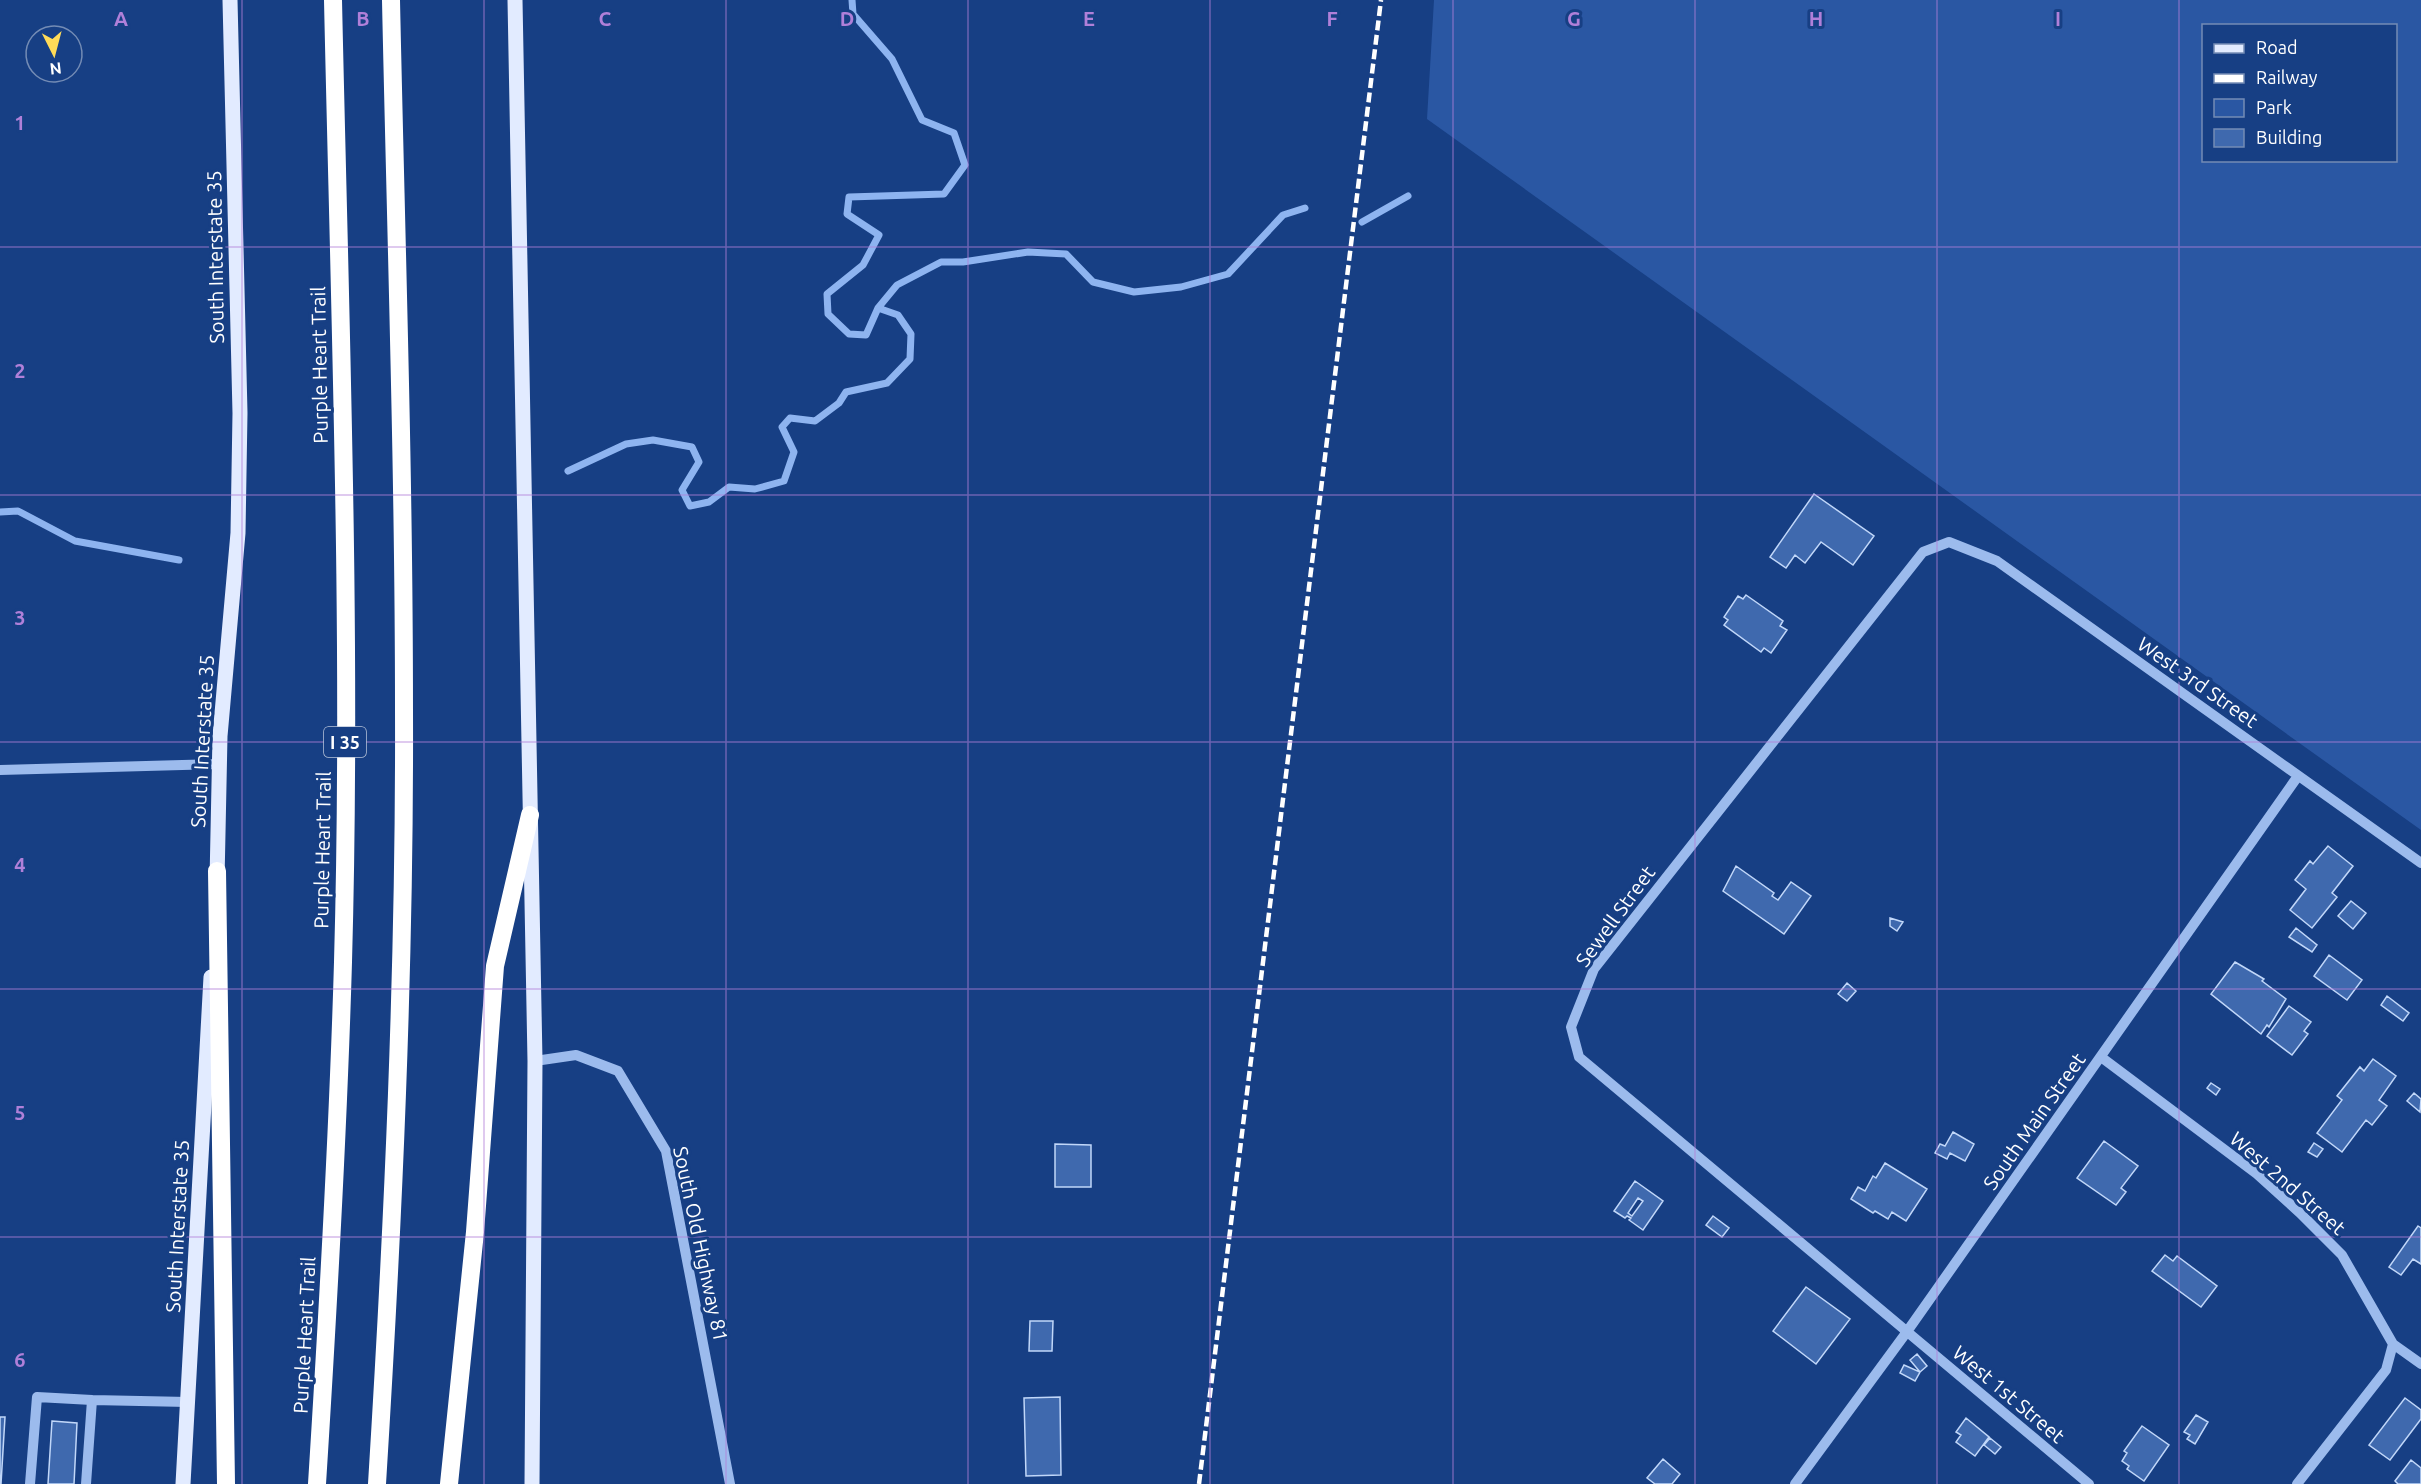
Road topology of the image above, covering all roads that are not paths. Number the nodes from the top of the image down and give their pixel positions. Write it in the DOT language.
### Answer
graph roads {
  1 [pos="230,0"];
  2 [pos="333,0"];
  3 [pos="391,0"];
  4 [pos="515,0"];
  5 [pos="1949,542"];
  6 [pos="219,764"];
  7 [pos="0,770"];
  8 [pos="2298,776"];
  9 [pos="530,816"];
  10 [pos="2421,863"];
  11 [pos="217,871"];
  12 [pos="2101,1057"];
  13 [pos="535,1061"];
  14 [pos="1906,1333"];
  15 [pos="2392,1344"];
  16 [pos="2421,1364"];
  17 [pos="92,1400"];
  18 [pos="188,1402"];
  19 [pos="30,1484"];
  20 [pos="86,1484"];
  21 [pos="183,1484"];
  22 [pos="226,1484"];
  23 [pos="317,1484"];
  24 [pos="377,1484"];
  25 [pos="449,1484"];
  26 [pos="532,1484"];
  27 [pos="730,1484"];
  28 [pos="1795,1484"];
  29 [pos="2089,1484"];
  30 [pos="2297,1484"];
  1 -- 6 [label="main road, South Interstate 35"];
  2 -- 23 [label="highway, Purple Heart Trail / I 35"];
  3 -- 24 [label="highway"];
  4 -- 9 [label="main road"];
  5 -- 8 [label="street, West 3rd Street"];
  5 -- 14 [label="street, Sewell Street"];
  6 -- 7 [label="street"];
  6 -- 11 [label="main road, South Interstate 35"];
  8 -- 10 [label="street, West 3rd Street"];
  8 -- 12 [label="street, South Main Street"];
  9 -- 13 [label="main road"];
  9 -- 25 [label="highway"];
  11 -- 18 [label="main road, South Interstate 35"];
  11 -- 22 [label="highway"];
  12 -- 14 [label="street, South Main Street"];
  12 -- 15 [label="street, West 2nd Street"];
  13 -- 26 [label="main road"];
  13 -- 27 [label="street, South Old Highway 81"];
  14 -- 28 [label="street, South Main Street"];
  14 -- 29 [label="street, West 1st Street"];
  15 -- 16 [label="street, West 2nd Street"];
  15 -- 30 [label="street"];
  17 -- 18 [label="street"];
  17 -- 19 [label="street"];
  17 -- 20 [label="street"];
  18 -- 21 [label="main road, South Interstate 35"];
}
